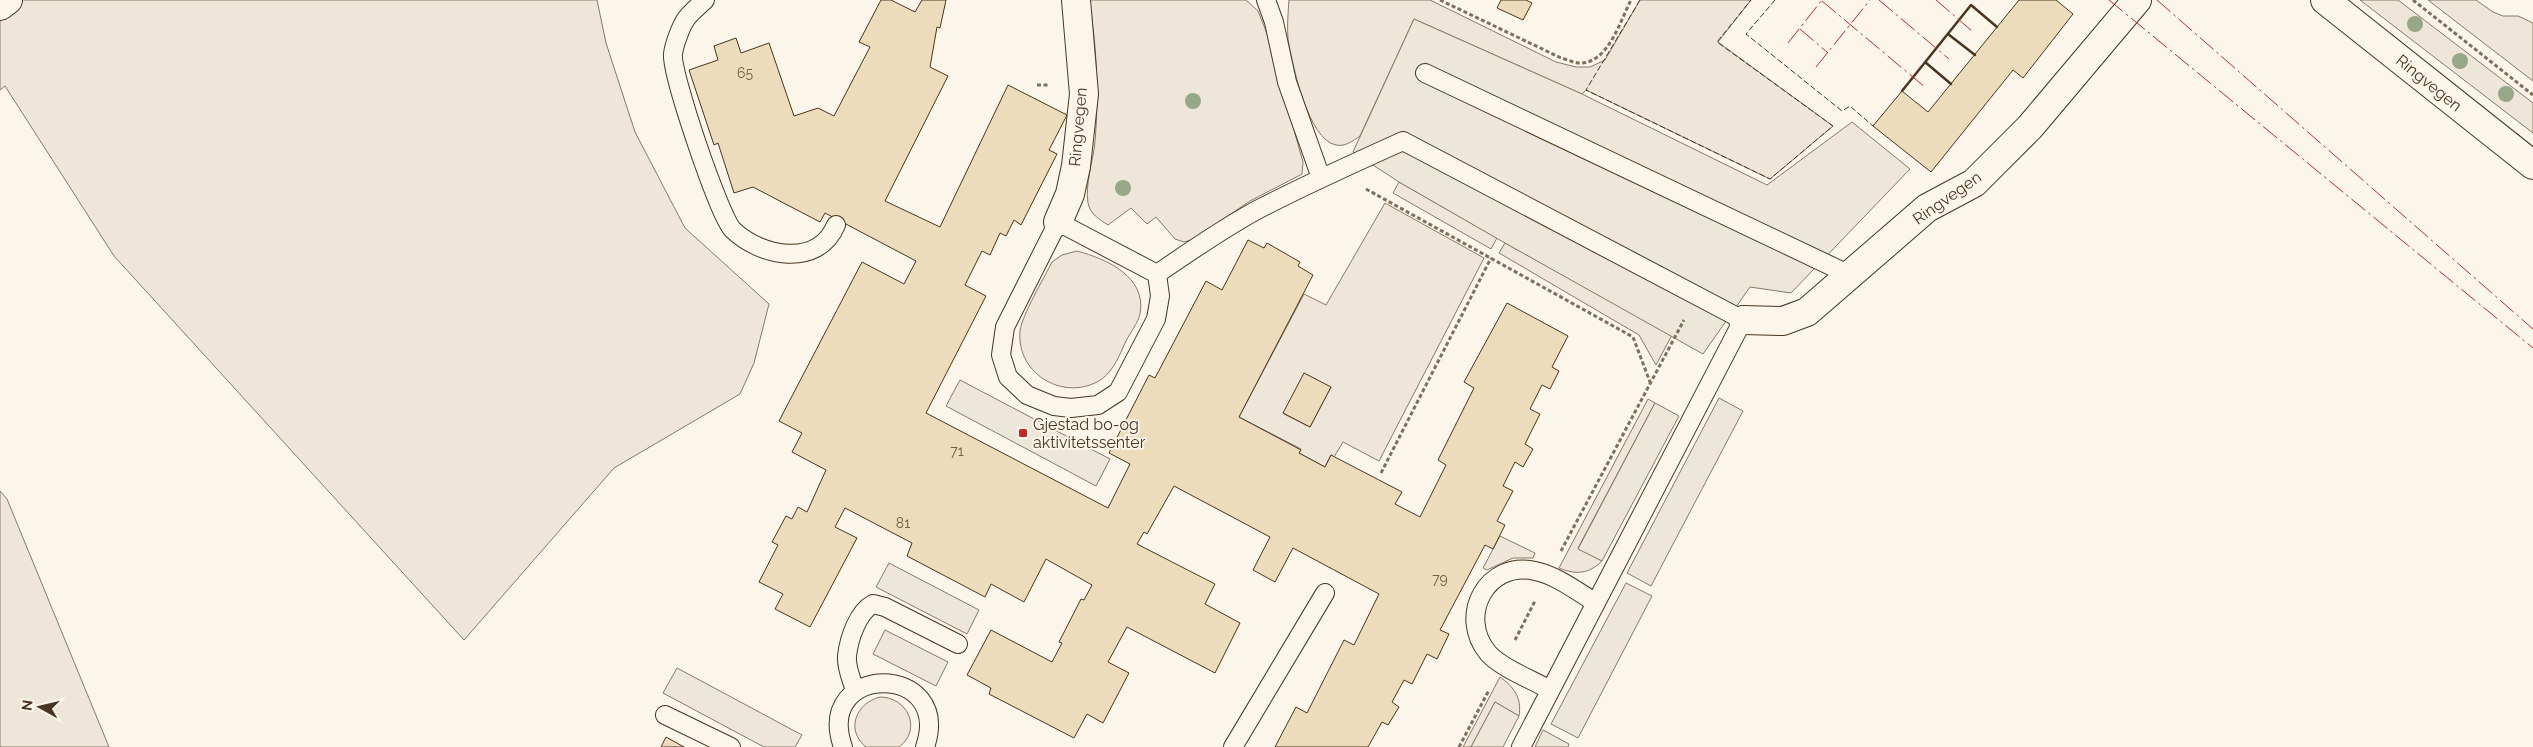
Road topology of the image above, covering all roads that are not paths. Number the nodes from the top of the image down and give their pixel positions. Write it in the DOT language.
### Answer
graph roads {
  1 [pos="8,0"];
  2 [pos="705,0"];
  3 [pos="1076,0"];
  4 [pos="1266,0"];
  5 [pos="2137,0"];
  6 [pos="2325,0"];
  7 [pos="0,6"];
  8 [pos="1425,73"];
  9 [pos="2533,166"];
  10 [pos="1328,175"];
  11 [pos="1058,222"];
  12 [pos="836,226"];
  13 [pos="1156,274"];
  14 [pos="1850,275"];
  15 [pos="1744,320"];
  16 [pos="1324,593"];
  17 [pos="1596,603"];
  18 [pos="958,644"];
  19 [pos="1550,690"];
  20 [pos="856,691"];
  21 [pos="664,716"];
  22 [pos="731,747"];
  23 [pos="843,747"];
  24 [pos="925,747"];
  25 [pos="1233,747"];
  26 [pos="1521,747"];
  1 -- 7 [label="street"];
  2 -- 12 [label="lane"];
  3 -- 11 [label="street, Ringvegen"];
  4 -- 10 [label="lane"];
  5 -- 14 [label="street, Ringvegen"];
  6 -- 9 [label="street, Ringvegen"];
  8 -- 14 [label="lane"];
  10 -- 13 [label="lane"];
  10 -- 15 [label="lane"];
  11 -- 13 [label="lane"];
  11 -- 13 [label="lane"];
  14 -- 15 [label="street, Ringvegen"];
  15 -- 17 [label="lane"];
  16 -- 25 [label="lane"];
  17 -- 19 [label="lane"];
  17 -- 19 [label="lane"];
  18 -- 20 [label="lane"];
  19 -- 26 [label="lane"];
  20 -- 23 [label="lane"];
  20 -- 24 [label="lane"];
  21 -- 22 [label="lane"];
}
